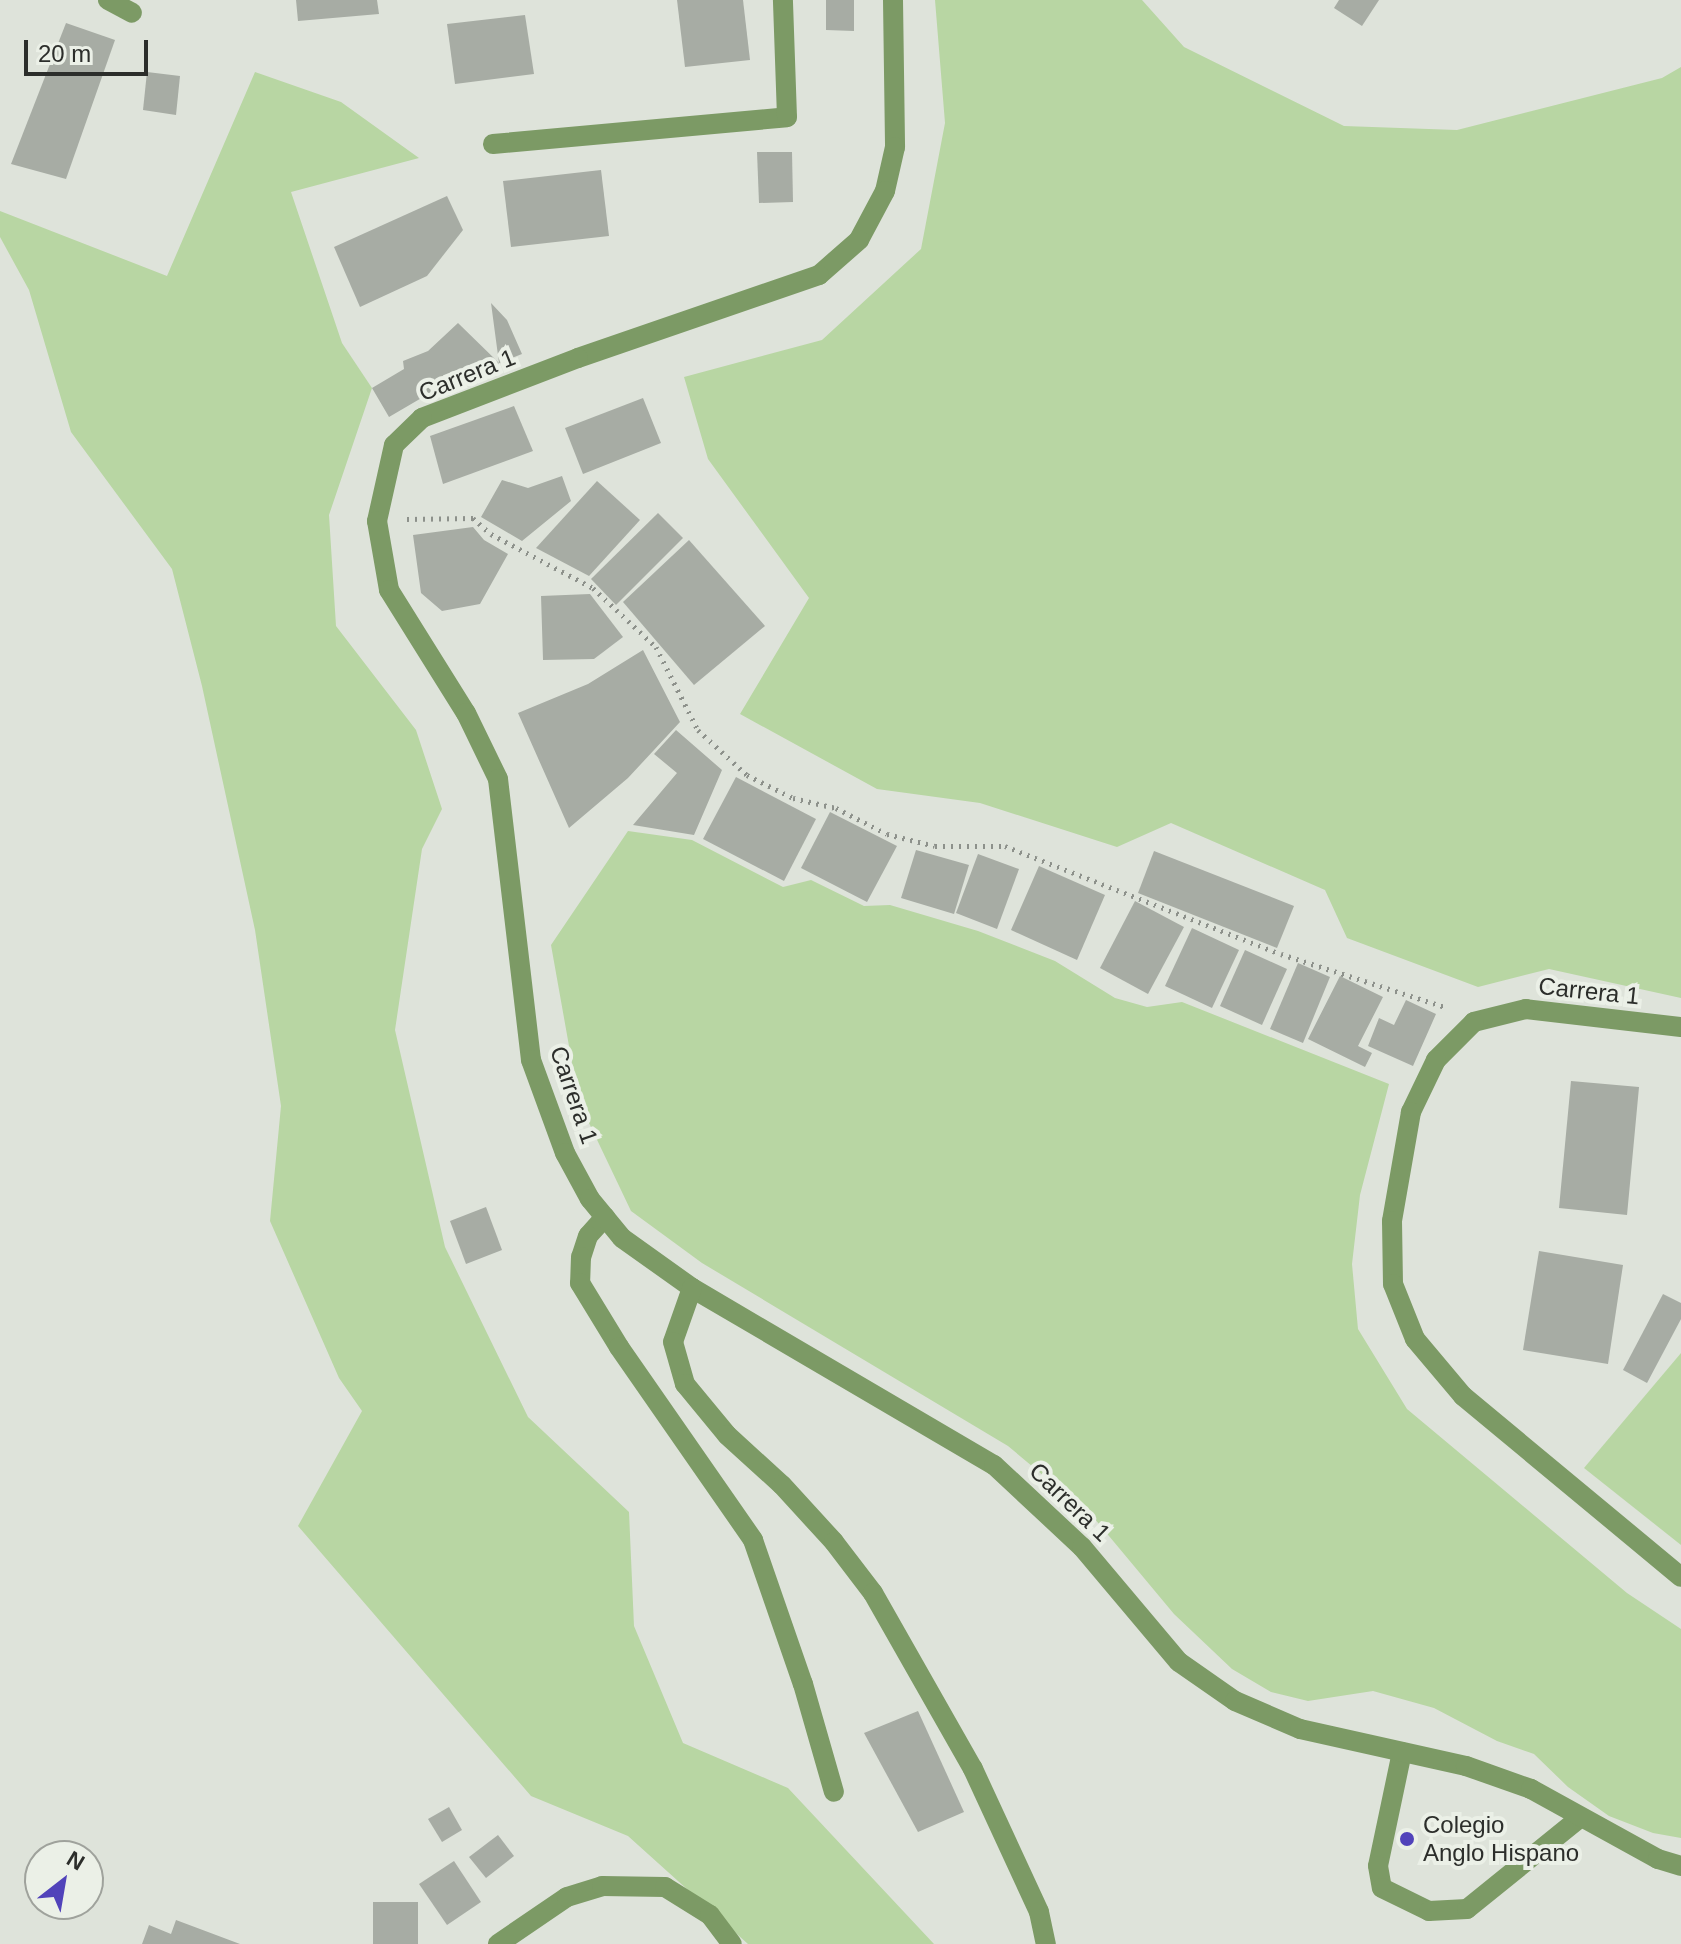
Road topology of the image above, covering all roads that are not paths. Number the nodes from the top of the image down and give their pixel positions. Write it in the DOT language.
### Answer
graph roads {
  1 [pos="108,0"];
  2 [pos="783,0"];
  3 [pos="893,0"];
  4 [pos="132,13"];
  5 [pos="493,144"];
  6 [pos="1681,1027"];
  7 [pos="605,1217"];
  8 [pos="692,1288"];
  9 [pos="1681,1577"];
  10 [pos="1402,1752"];
  11 [pos="834,1792"];
  12 [pos="1581,1817"];
  13 [pos="1681,1866"];
  14 [pos="498,1944"];
  15 [pos="732,1944"];
  16 [pos="1046,1944"];
  1 -- 4 [label="street"];
  2 -- 5 [label="street"];
  3 -- 7 [label="street, Carrera 1"];
  6 -- 9 [label="street, Carrera 1"];
  7 -- 8 [label="street, Carrera 1"];
  7 -- 11 [label="street"];
  8 -- 10 [label="street, Carrera 1"];
  8 -- 16 [label="street"];
  10 -- 12 [label="street, Carrera 1"];
  10 -- 12 [label="street"];
  12 -- 13 [label="street, Carrera 1"];
  14 -- 15 [label="street"];
}
